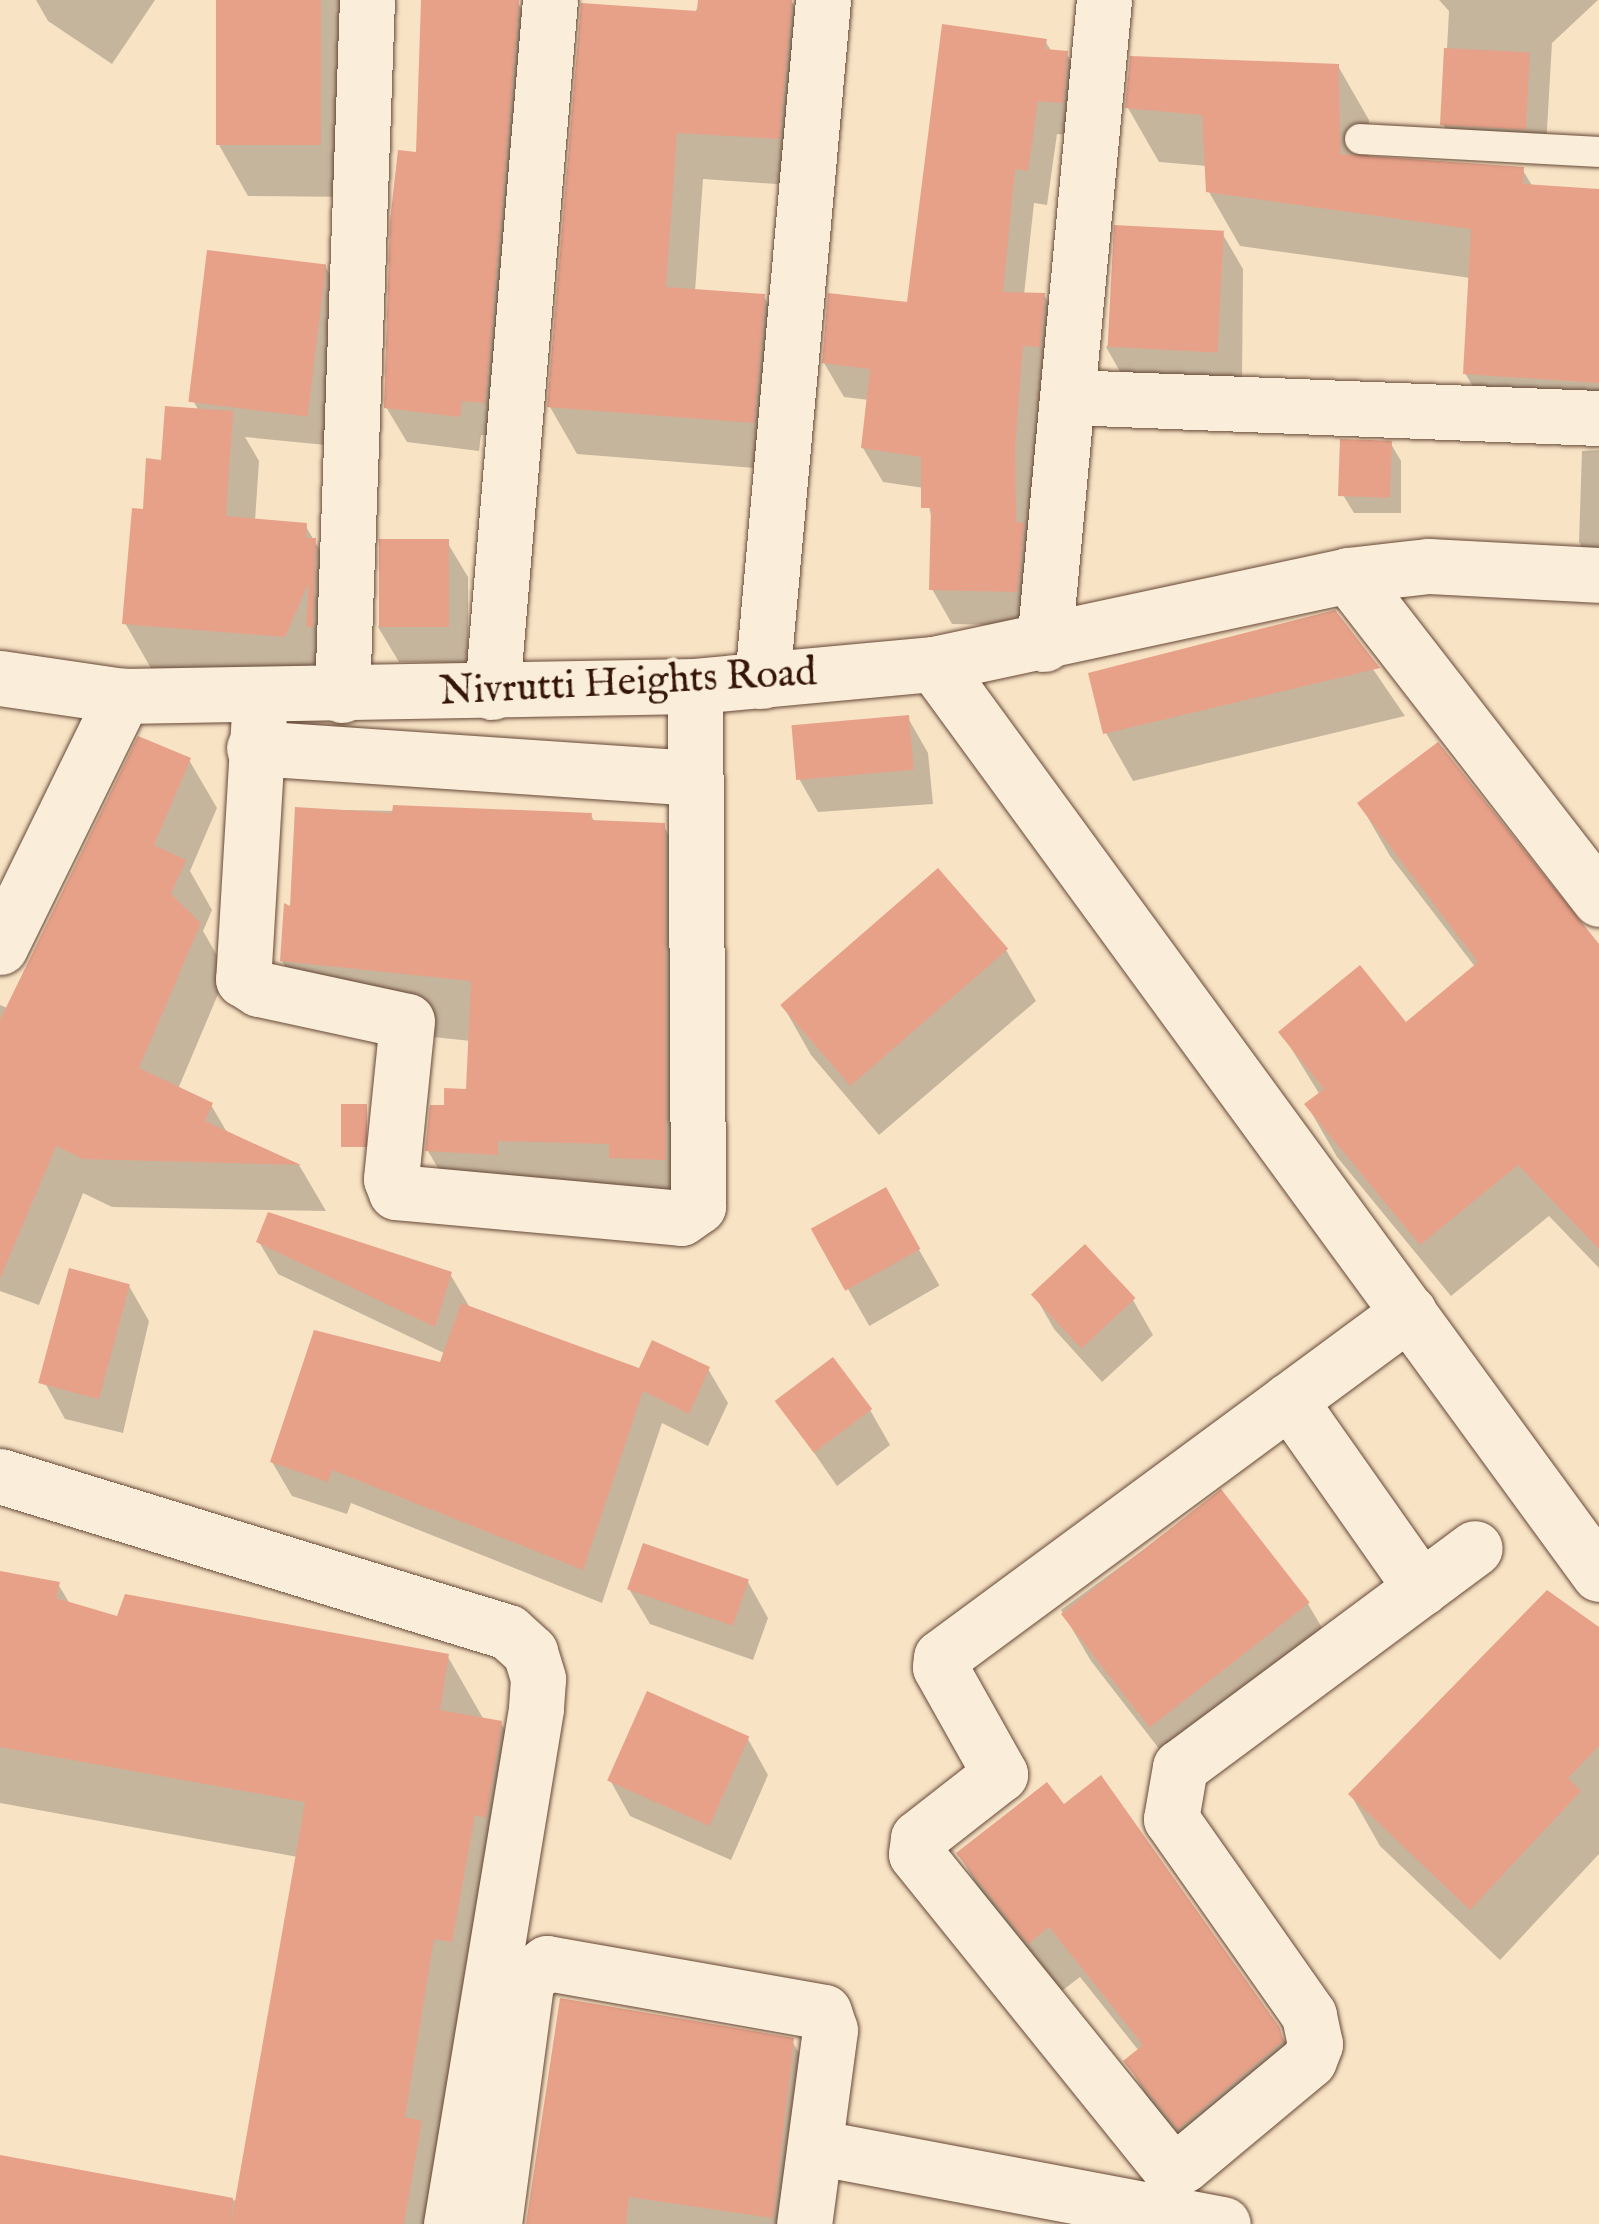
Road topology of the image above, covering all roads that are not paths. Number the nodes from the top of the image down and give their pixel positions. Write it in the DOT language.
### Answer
graph roads {
  1 [pos="367,0"];
  2 [pos="550,0"];
  3 [pos="822,0"];
  4 [pos="1104,0"];
  5 [pos="1360,139"];
  6 [pos="1599,152"];
  7 [pos="1069,397"];
  8 [pos="1599,418"];
  9 [pos="1348,574"];
  10 [pos="1599,575"];
  11 [pos="1044,644"];
  12 [pos="934,664"];
  13 [pos="0,678"];
  14 [pos="762,680"];
  15 [pos="695,686"];
  16 [pos="492,692"];
  17 [pos="342,695"];
  18 [pos="123,696"];
  19 [pos="257,722"];
  20 [pos="694,778"];
  21 [pos="1599,899"];
  22 [pos="0,947"];
  23 [pos="1409,1312"];
  24 [pos="1289,1400"];
  25 [pos="0,1476"];
  26 [pos="1476,1548"];
  27 [pos="1599,1574"];
  28 [pos="1422,1588"];
  29 [pos="814,2147"];
  30 [pos="451,2224"];
  31 [pos="494,2224"];
  32 [pos="804,2224"];
  33 [pos="1222,2224"];
  1 -- 17 [label="street"];
  2 -- 16 [label="street"];
  3 -- 14 [label="street"];
  4 -- 7 [label="street"];
  5 -- 6 [label="lane"];
  7 -- 8 [label="street"];
  7 -- 11 [label="street"];
  9 -- 10 [label="street, Nivrutti Heights Road"];
  9 -- 11 [label="street, Nivrutti Heights Road"];
  9 -- 21 [label="street"];
  11 -- 12 [label="street, Nivrutti Heights Road"];
  12 -- 14 [label="street, Nivrutti Heights Road"];
  12 -- 23 [label="street"];
  13 -- 18 [label="street"];
  14 -- 15 [label="street, Nivrutti Heights Road"];
  15 -- 16 [label="street, Nivrutti Heights Road"];
  15 -- 20 [label="street"];
  16 -- 17 [label="street, Nivrutti Heights Road"];
  17 -- 19 [label="street, Nivrutti Heights Road"];
  18 -- 19 [label="street"];
  18 -- 22 [label="street"];
  19 -- 20 [label="street"];
  19 -- 20 [label="street"];
  23 -- 24 [label="street"];
  23 -- 27 [label="street"];
  24 -- 28 [label="street"];
  24 -- 28 [label="street"];
  25 -- 30 [label="street"];
  26 -- 28 [label="street"];
  29 -- 31 [label="street"];
  29 -- 32 [label="street"];
  29 -- 33 [label="street"];
}
